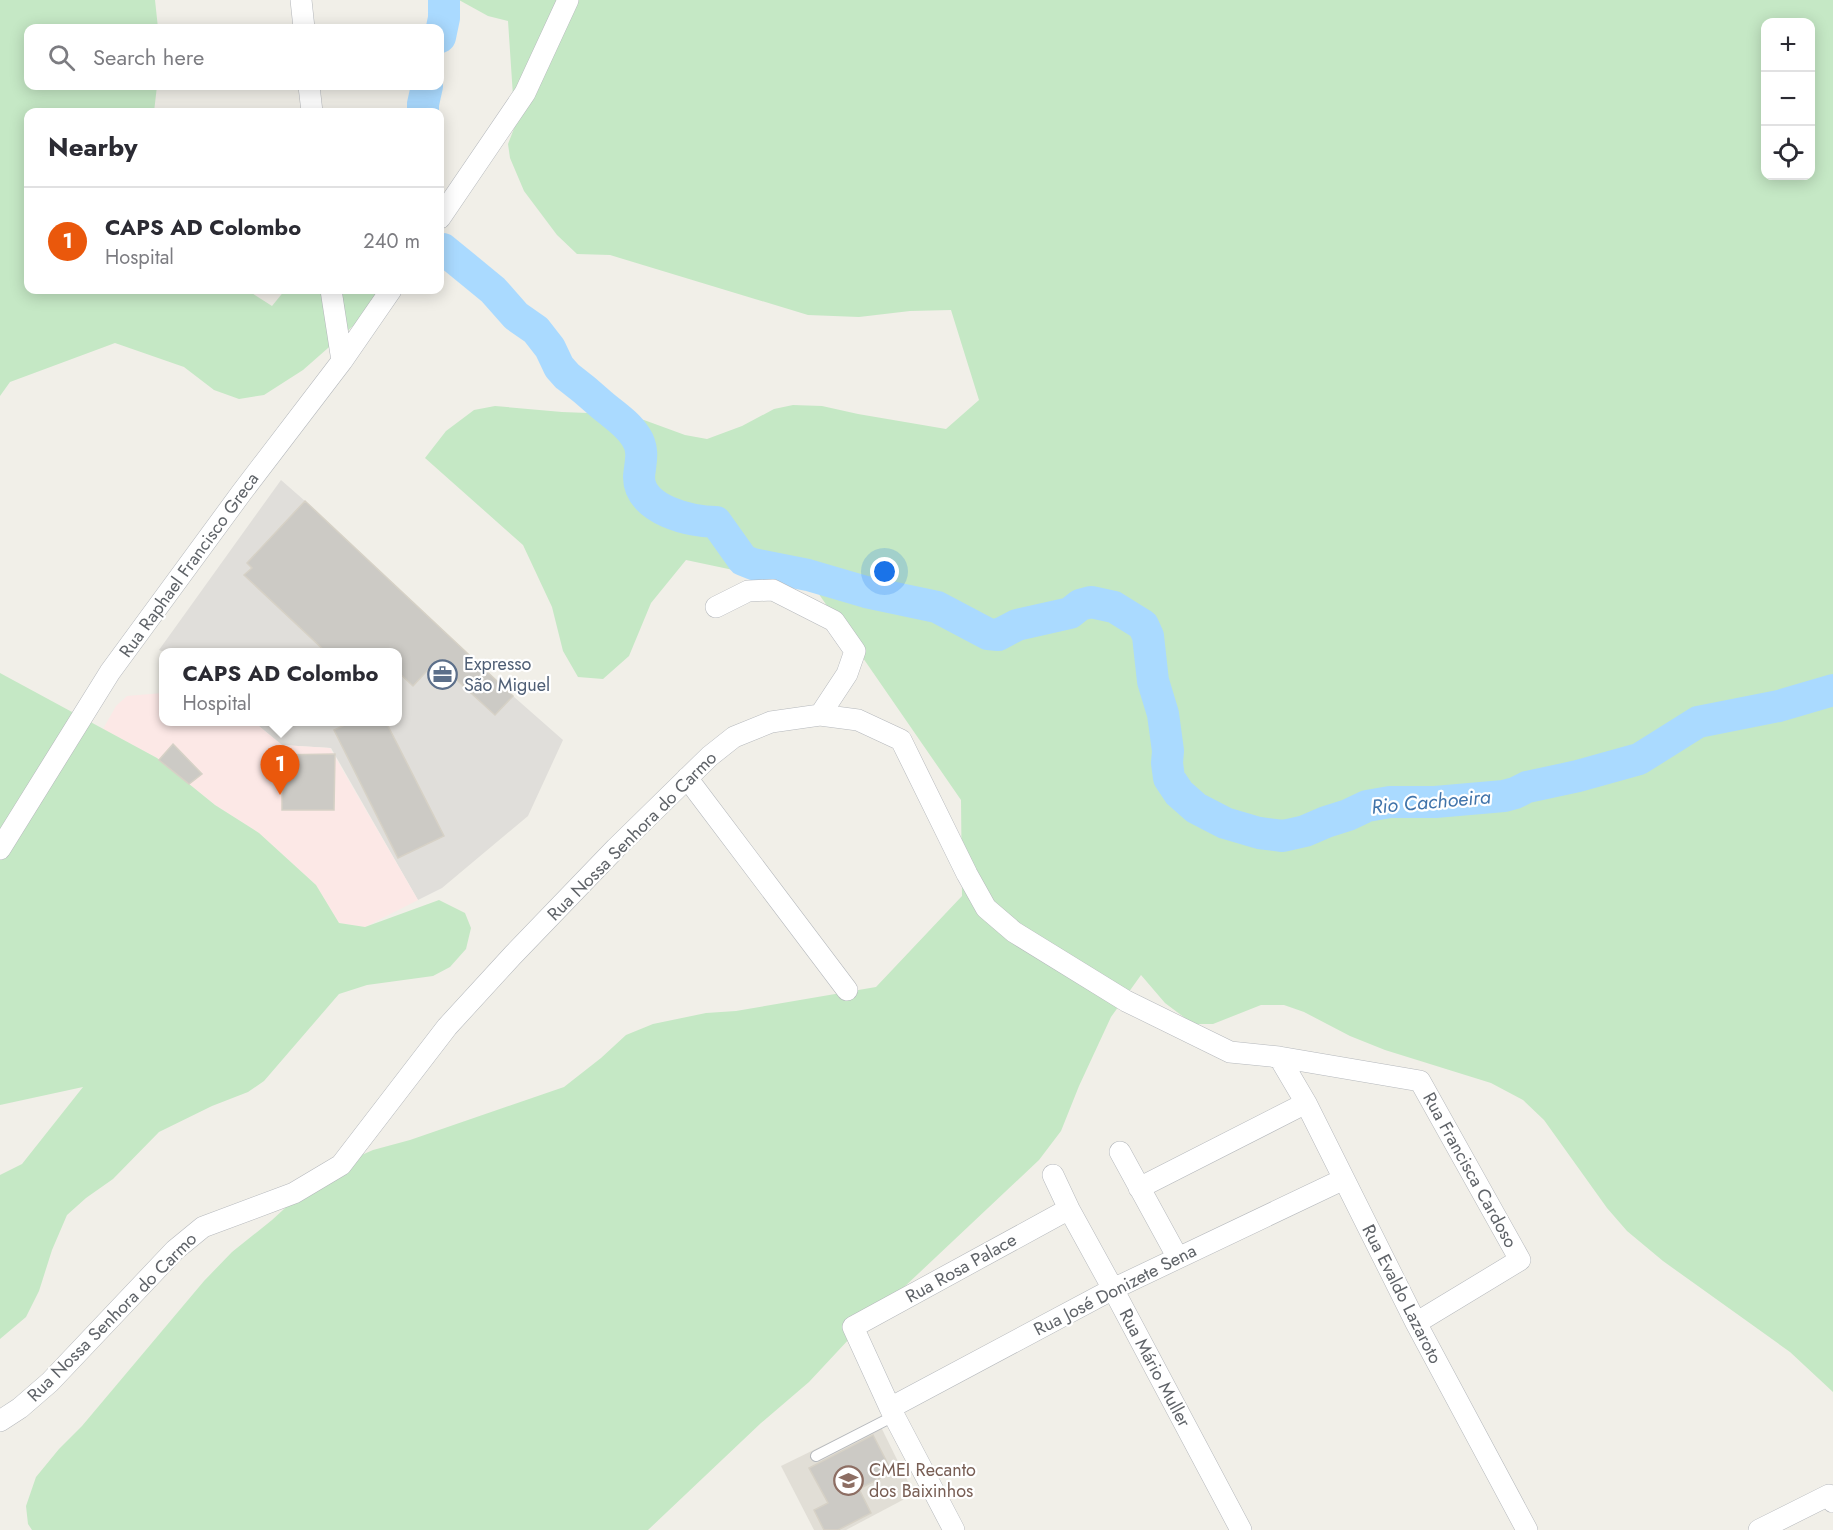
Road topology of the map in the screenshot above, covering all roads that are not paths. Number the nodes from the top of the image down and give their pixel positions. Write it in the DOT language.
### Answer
graph roads {
  1 [pos="302,0"];
  2 [pos="568,0"];
  3 [pos="304,24"];
  4 [pos="309,90"];
  5 [pos="312,108"];
  6 [pos="444,212"];
  7 [pos="332,294"];
  8 [pos="388,294"];
  9 [pos="342,361"];
  10 [pos="716,607"];
  11 [pos="820,715"];
  12 [pos="687,778"];
  13 [pos="0,849"];
  14 [pos="847,990"];
  15 [pos="1280,1057"];
  16 [pos="1420,1081"];
  17 [pos="1305,1103"];
  18 [pos="1120,1152"];
  19 [pos="1053,1174"];
  20 [pos="1344,1179"];
  21 [pos="1139,1188"];
  22 [pos="1069,1209"];
  23 [pos="1178,1258"];
  24 [pos="1113,1289"];
  25 [pos="1416,1323"];
  26 [pos="892,1412"];
  27 [pos="0,1421"];
  28 [pos="816,1456"];
  29 [pos="1831,1498"];
  30 [pos="954,1530"];
  31 [pos="1241,1530"];
  32 [pos="1527,1530"];
  33 [pos="1759,1530"];
  1 -- 3 [label="street"];
  2 -- 6 [label="street"];
  4 -- 5 [label="street"];
  7 -- 9 [label="street"];
  8 -- 9 [label="street, Rua Raphael Francisco Greca"];
  9 -- 13 [label="street, Rua Raphael Francisco Greca"];
  10 -- 11 [label="street"];
  11 -- 12 [label="street, Rua Nossa Senhora do Carmo"];
  11 -- 15 [label="street, Rua Nossa Senhora do Carmo"];
  12 -- 14 [label="street"];
  12 -- 27 [label="street, Rua Nossa Senhora do Carmo"];
  15 -- 16 [label="street, Rua Nossa Senhora do Carmo"];
  15 -- 17 [label="street, Rua Evaldo Lazaroto"];
  16 -- 25 [label="street, Rua Francisca Cardoso"];
  17 -- 20 [label="street, Rua Evaldo Lazaroto"];
  17 -- 21 [label="street"];
  18 -- 21 [label="street"];
  19 -- 22 [label="street, Rua Mário Muller"];
  20 -- 23 [label="street, Rua José Donizete Sena"];
  20 -- 25 [label="street, Rua Evaldo Lazaroto"];
  21 -- 23 [label="street"];
  22 -- 24 [label="street, Rua Mário Muller"];
  22 -- 26 [label="street, Rua Rosa Palace"];
  23 -- 24 [label="street, Rua José Donizete Sena"];
  24 -- 26 [label="street, Rua José Donizete Sena"];
  24 -- 31 [label="street, Rua Mário Muller"];
  25 -- 32 [label="street, Rua Evaldo Lazaroto"];
  26 -- 28 [label="lane"];
  26 -- 30 [label="street"];
  29 -- 33 [label="street"];
}
